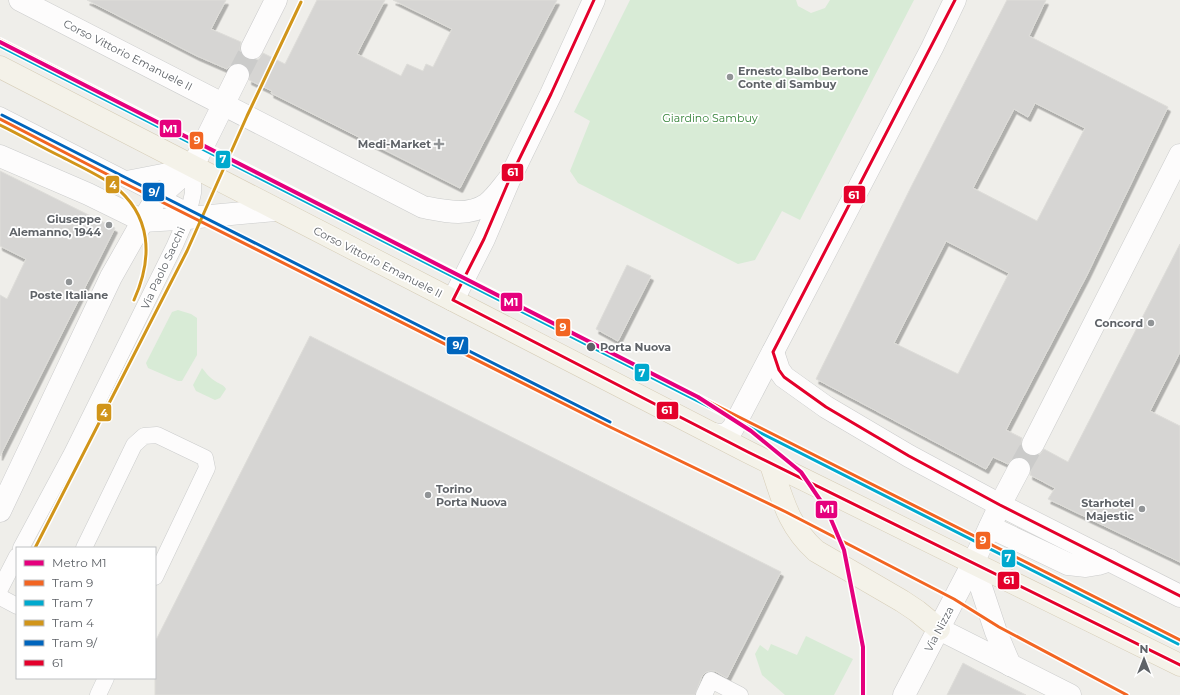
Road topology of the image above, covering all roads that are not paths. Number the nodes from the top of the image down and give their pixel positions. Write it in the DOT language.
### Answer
graph roads {
  1 [pos="20,0"];
  2 [pos="276,0"];
  3 [pos="594,0"];
  4 [pos="955,0"];
  5 [pos="51,7"];
  6 [pos="252,48"];
  7 [pos="0,68"];
  8 [pos="238,75"];
  9 [pos="223,104"];
  10 [pos="0,115"];
  11 [pos="1180,154"];
  12 [pos="0,156"];
  13 [pos="193,166"];
  14 [pos="510,178"];
  15 [pos="126,179"];
  16 [pos="159,196"];
  17 [pos="275,210"];
  18 [pos="187,215"];
  19 [pos="143,221"];
  20 [pos="453,300"];
  21 [pos="773,352"];
  22 [pos="714,434"];
  23 [pos="1033,444"];
  24 [pos="770,462"];
  25 [pos="1019,469"];
  26 [pos="1000,505"];
  27 [pos="0,510"];
  28 [pos="990,526"];
  29 [pos="22,547"];
  30 [pos="84,547"];
  31 [pos="16,558"];
  32 [pos="1110,560"];
  33 [pos="973,563"];
  34 [pos="156,575"];
  35 [pos="0,589"];
  36 [pos="1180,596"];
  37 [pos="0,597"];
  38 [pos="16,605"];
  39 [pos="939,629"];
  40 [pos="1010,665"];
  41 [pos="1180,665"];
  42 [pos="106,679"];
  43 [pos="98,695"];
  44 [pos="704,695"];
  45 [pos="740,695"];
  46 [pos="904,695"];
  47 [pos="1070,695"];
  1 -- 5 [label="street, Corso Vittorio Emanuele II"];
  2 -- 6 [label="street"];
  3 -- 14 [label="street"];
  4 -- 21 [label="street"];
  5 -- 9 [label="street, Corso Vittorio Emanuele II"];
  7 -- 13 [label="main road, Corso Vittorio Emanuele II"];
  8 -- 9 [label="street"];
  9 -- 13 [label="street"];
  9 -- 14 [label="street, Corso Vittorio Emanuele II"];
  10 -- 15 [label="lane"];
  11 -- 23 [label="street"];
  12 -- 19 [label="street"];
  13 -- 15 [label="lane"];
  13 -- 16 [label="street"];
  13 -- 17 [label="main road, Corso Vittorio Emanuele II"];
  13 -- 18 [label="lane, Via Paolo Sacchi"];
  14 -- 20 [label="street"];
  15 -- 16 [label="lane"];
  16 -- 18 [label="lane"];
  16 -- 19 [label="street"];
  17 -- 18 [label="street"];
  17 -- 20 [label="main road, Corso Vittorio Emanuele II"];
  18 -- 19 [label="street"];
  18 -- 29 [label="lane, Via Paolo Sacchi"];
  19 -- 27 [label="street"];
  20 -- 22 [label="main road, Corso Vittorio Emanuele II"];
  21 -- 22 [label="street"];
  21 -- 26 [label="street"];
  22 -- 24 [label="main road, Corso Vittorio Emanuele II"];
  24 -- 33 [label="main road, Corso Vittorio Emanuele II"];
  24 -- 39 [label="main road"];
  25 -- 26 [label="street, Via Nizza"];
  26 -- 28 [label="street, Via Nizza"];
  26 -- 32 [label="street"];
  28 -- 32 [label="street"];
  28 -- 33 [label="street, Via Nizza"];
  30 -- 34 [label="lane"];
  31 -- 35 [label="lane"];
  32 -- 36 [label="street"];
  33 -- 39 [label="street, Via Nizza"];
  33 -- 40 [label="street"];
  33 -- 41 [label="main road, Corso Vittorio Emanuele II"];
  37 -- 38 [label="lane"];
  39 -- 40 [label="street"];
  39 -- 46 [label="street, Via Nizza"];
  40 -- 47 [label="street"];
  42 -- 43 [label="lane"];
  44 -- 45 [label="lane"];
}
